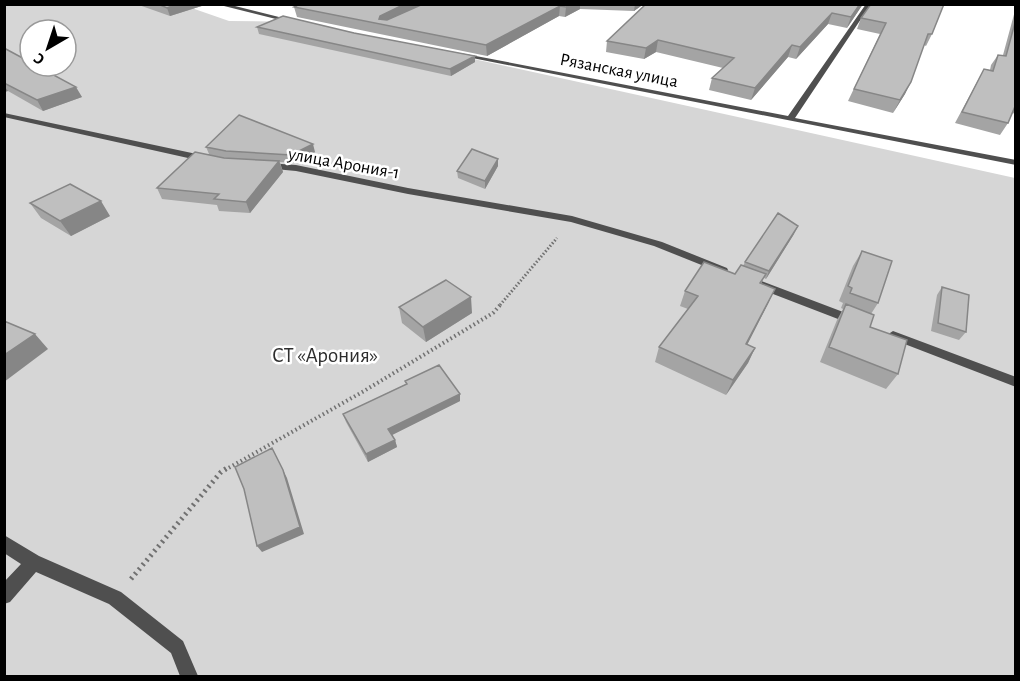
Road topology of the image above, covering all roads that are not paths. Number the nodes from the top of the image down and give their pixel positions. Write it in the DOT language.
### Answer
graph roads {
  1 [pos="218,4"];
  2 [pos="869,4"];
  3 [pos="302,23"];
  4 [pos="449,53"];
  5 [pos="4,115"];
  6 [pos="790,119"];
  7 [pos="218,162"];
  8 [pos="1016,164"];
  9 [pos="251,165"];
  10 [pos="1016,382"];
  11 [pos="4,543"];
  12 [pos="33,562"];
  13 [pos="4,596"];
  14 [pos="189,676"];
  1 -- 3 [label="street"];
  2 -- 6 [label="street"];
  4 -- 6 [label="street, Рязанская улица"];
  5 -- 7 [label="street"];
  6 -- 8 [label="street, Рязанская улица"];
  9 -- 10 [label="street, улица Арония-1"];
  11 -- 12 [label="street"];
  12 -- 13 [label="street"];
  12 -- 14 [label="street"];
}
